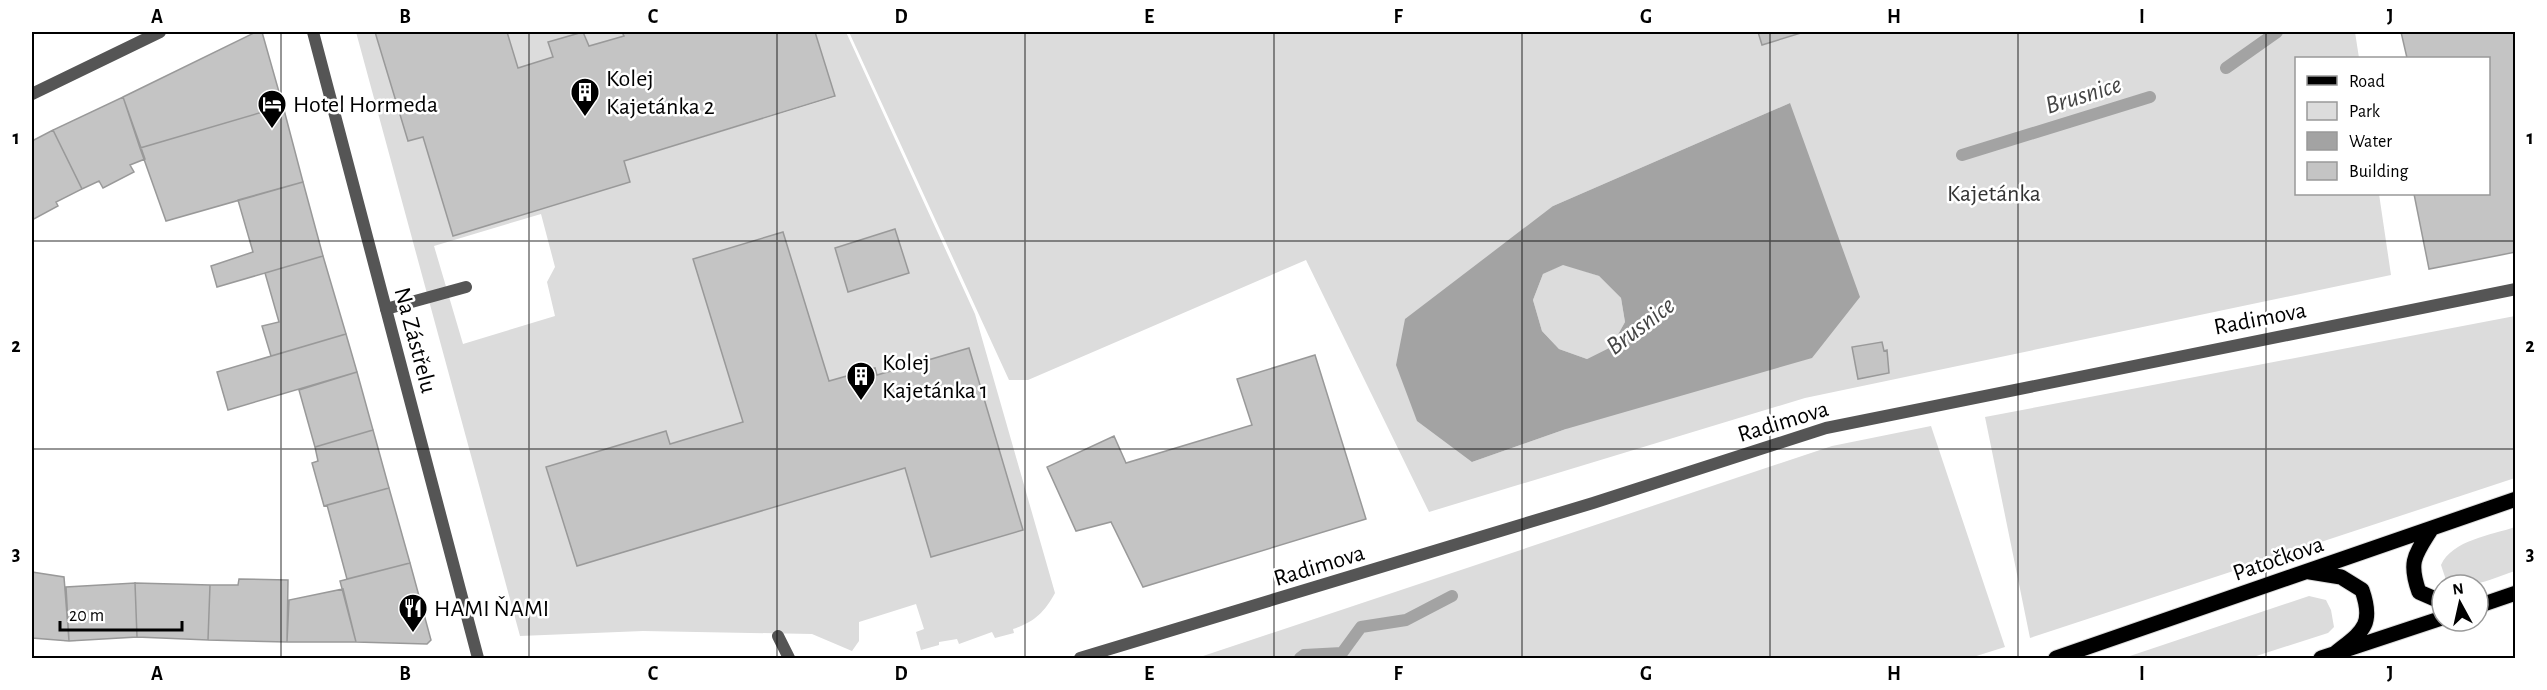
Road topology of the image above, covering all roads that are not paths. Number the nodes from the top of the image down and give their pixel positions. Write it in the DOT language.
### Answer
graph roads {
  1 [pos="160,32"];
  2 [pos="313,32"];
  3 [pos="32,94"];
  4 [pos="466,287"];
  5 [pos="2516,289"];
  6 [pos="386,309"];
  7 [pos="2516,499"];
  8 [pos="2432,528"];
  9 [pos="2307,571"];
  10 [pos="2516,593"];
  11 [pos="2430,597"];
  12 [pos="2490,601"];
  13 [pos="2430,622"];
  14 [pos="778,636"];
  15 [pos="2327,657"];
  16 [pos="478,658"];
  17 [pos="789,658"];
  18 [pos="1080,658"];
  19 [pos="2056,658"];
  1 -- 3 [label="street"];
  2 -- 6 [label="street, Na Zástřelu"];
  4 -- 6 [label="street"];
  5 -- 18 [label="street, Radimova"];
  6 -- 16 [label="street, Na Zástřelu"];
  7 -- 8 [label="main road, Patočkova"];
  8 -- 9 [label="main road, Patočkova"];
  8 -- 11 [label="main road"];
  9 -- 15 [label="main road"];
  9 -- 19 [label="main road, Patočkova"];
  10 -- 12 [label="main road"];
  13 -- 15 [label="main road"];
  14 -- 17 [label="street"];
}
